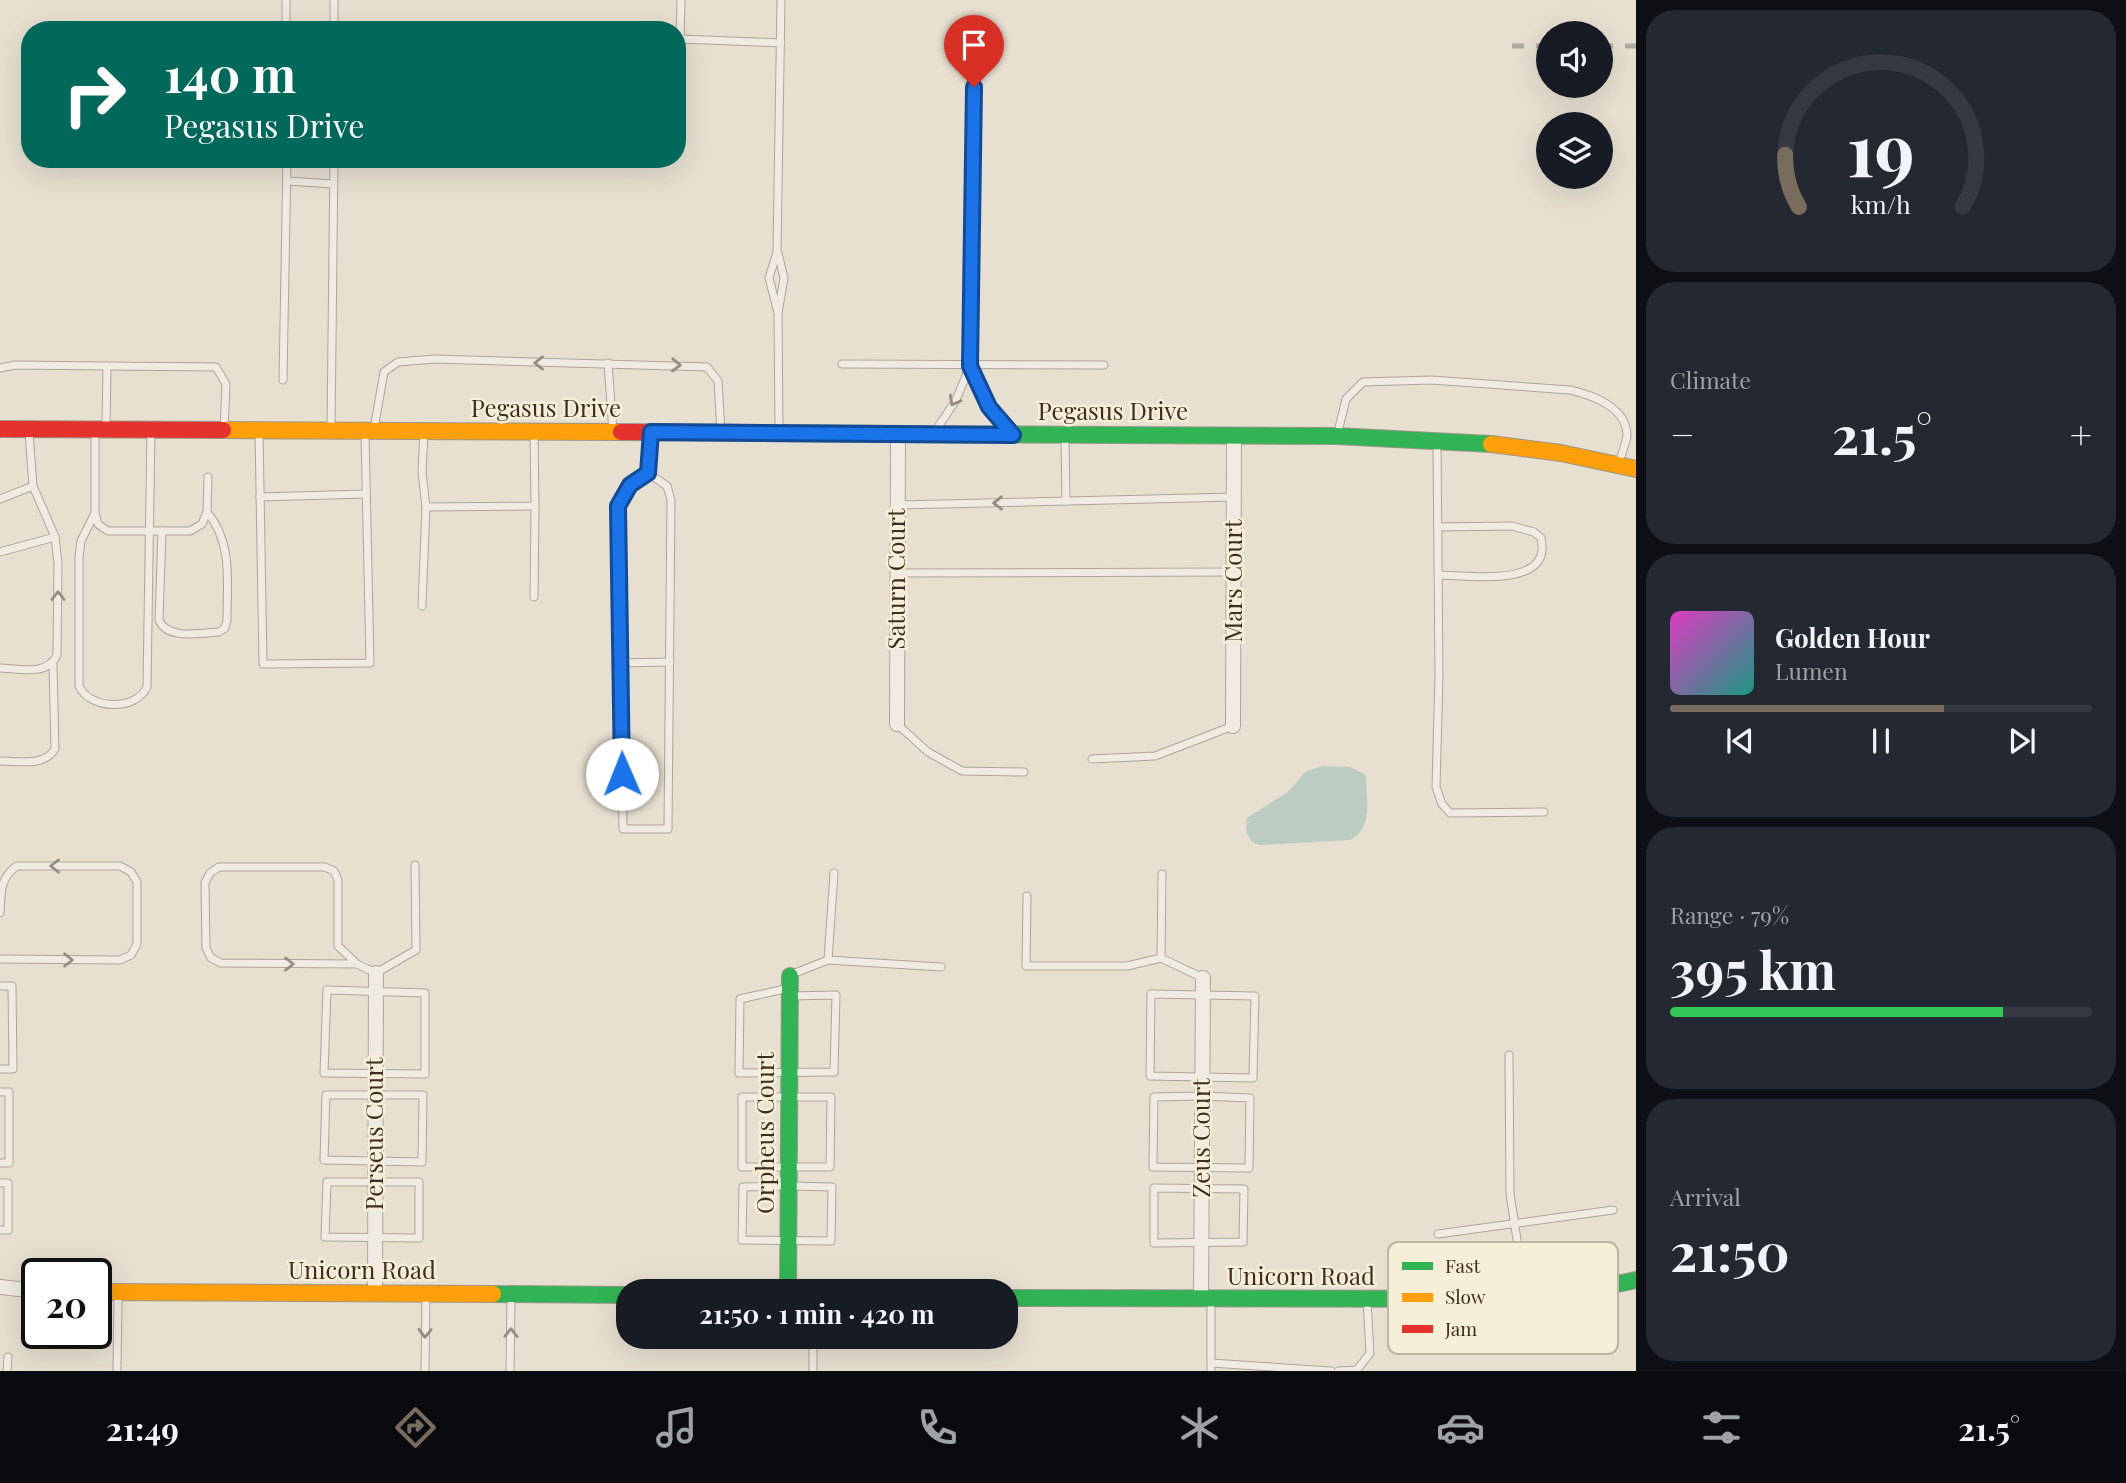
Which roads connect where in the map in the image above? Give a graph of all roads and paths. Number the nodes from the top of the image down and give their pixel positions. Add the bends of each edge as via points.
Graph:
1 (286, 0) edge
2 (334, 0) edge
3 (681, 0) edge
4 (781, 0) edge
5 (286, 21) edge
6 (334, 21) edge
7 (680, 21) edge
8 (974, 33) dead end
9 (686, 39) edge
10 (781, 43) junction
11 (287, 168) edge
12 (334, 168) edge
13 (287, 181) junction
14 (334, 184) junction
15 (777, 252) junction
16 (778, 313) junction
17 (608, 363) junction
18 (842, 364) dead end
19 (1104, 365) dead end
20 (107, 366) junction
21 (970, 366) junction
22 (0, 368) edge
23 (283, 380) dead end
24 (0, 429) edge
25 (29, 429) junction
26 (100, 429) junction
27 (151, 429) junction
28 (224, 430) junction
29 (259, 430) junction
30 (331, 430) junction
31 (370, 431) junction
32 (424, 431) junction
33 (534, 432) junction
34 (613, 432) junction
35 (651, 432) junction
36 (721, 433) junction
37 (779, 433) junction
38 (898, 434) junction
39 (933, 434) junction
40 (1013, 435) junction
41 (1065, 435) junction
42 (1234, 436) junction
43 (1336, 436) junction
44 (1437, 439) junction
45 (1619, 464) junction
46 (1636, 468) edge
47 (648, 473) junction
48 (208, 477) dead end
49 (33, 486) junction
50 (366, 494) junction
51 (260, 497) junction
52 (1234, 497) junction
53 (0, 499) edge
54 (1066, 501) junction
55 (898, 505) junction
56 (535, 506) junction
57 (426, 507) junction
58 (207, 512) junction
59 (95, 513) junction
60 (1438, 527) junction
61 (149, 530) junction
62 (162, 531) junction
63 (55, 537) junction
64 (0, 552) edge
65 (1234, 572) junction
66 (897, 573) junction
67 (1438, 575) junction
68 (534, 597) dead end
69 (422, 606) dead end
70 (670, 662) junction
71 (620, 663) junction
72 (53, 665) junction
73 (0, 668) edge
74 (897, 724) joint
75 (1233, 726) joint
76 (1092, 759) dead end
77 (0, 761) edge
78 (1024, 772) dead end
79 (1544, 812) dead end
80 (415, 865) dead end
81 (834, 873) dead end
82 (1162, 874) dead end
83 (1027, 896) dead end
84 (0, 913) edge
85 (1161, 958) junction
86 (0, 959) edge
87 (828, 960) junction
88 (357, 964) junction
89 (941, 967) dead end
90 (376, 973) junction
91 (1203, 978) joint
92 (0, 986) edge
93 (790, 987) junction
94 (376, 990) junction
95 (1203, 994) junction
96 (1509, 1055) dead end
97 (0, 1069) edge
98 (789, 1072) junction
99 (376, 1074) junction
100 (1203, 1077) junction
101 (0, 1092) edge
102 (376, 1096) junction
103 (1202, 1096) junction
104 (789, 1097) junction
105 (375, 1161) junction
106 (0, 1163) edge
107 (788, 1167) junction
108 (1202, 1168) junction
109 (375, 1182) junction
110 (4, 1183) edge
111 (789, 1186) junction
112 (1202, 1188) junction
113 (1614, 1210) dead end
114 (1515, 1226) junction
115 (4, 1230) edge
116 (1438, 1234) dead end
117 (375, 1238) junction
118 (788, 1241) junction
119 (1517, 1242) edge
120 (1202, 1243) junction
121 (788, 1279) edge
122 (1636, 1280) edge
123 (1618, 1284) edge
124 (0, 1287) edge
125 (21, 1289) edge
126 (112, 1292) edge
127 (118, 1292) junction
128 (374, 1294) junction
129 (426, 1294) junction
130 (511, 1295) junction
131 (616, 1295) edge
132 (1018, 1297) edge
133 (1206, 1299) junction
134 (1366, 1300) junction
135 (1388, 1300) edge
136 (813, 1349) edge
137 (1370, 1353) junction
138 (8, 1357) dead end
139 (1211, 1367) edge
140 (8, 1371) edge
141 (117, 1371) edge
142 (425, 1371) edge
143 (510, 1371) edge
144 (813, 1371) edge
145 (1331, 1371) edge
146 (1338, 1371) edge
147 (1370, 1371) edge

1 - 5 lane
2 - 6 lane
3 - 7 lane
4 - 10 lane
8 - 21 lane
9 - 10 lane
10 - 15 lane
11 - 13 lane
12 - 14 lane
13 - 14 lane
13 - 23 lane
14 - 30 lane
15 - 16 lane via 785,278
15 - 16 lane via 769,278
16 - 37 lane
17 -> 31 lane via 398,362 384,372
17 - 34 lane
17 -> 36 lane via 707,367 718,381
18 - 21 lane
19 - 21 lane
20 - 22 lane
20 - 26 lane
20 - 28 lane via 216,367 226,384
21 -> 39 lane via 956,400
21 - 40 lane via 989,407
24 - 25 street, Pegasus Drive
25 - 26 street, Pegasus Drive
25 - 49 lane
26 - 27 street, Pegasus Drive
26 - 59 lane
27 - 28 street, Pegasus Drive
27 - 61 lane
28 - 29 street, Pegasus Drive
29 - 30 street, Pegasus Drive
29 - 51 lane
30 - 31 street, Pegasus Drive
31 - 32 street, Pegasus Drive
31 - 50 lane
32 - 33 street, Pegasus Drive
32 - 57 lane
33 - 34 street, Pegasus Drive
33 - 56 lane
34 - 35 street, Pegasus Drive
35 - 36 street, Pegasus Drive
35 - 47 lane
36 - 37 street, Pegasus Drive
37 - 38 street, Pegasus Drive
38 - 39 street, Pegasus Drive
38 - 55 street, Saturn Court
39 - 40 street, Pegasus Drive
40 - 41 street, Pegasus Drive
41 - 42 street, Pegasus Drive
41 - 54 lane
42 - 43 street, Pegasus Drive
42 - 52 street, Mars Court
43 - 44 street, Pegasus Drive
43 - 45 lane via 1346,399 1363,382 1431,380 1570,390 1590,394 1621,418 1627,435
44 - 45 street, Pegasus Drive via 1534,447
44 - 60 lane
45 - 46 street, Pegasus Drive
47 - 70 lane via 667,486 671,499
47 - 71 lane via 630,485 618,506
48 - 58 lane
49 - 53 lane
49 - 63 lane
50 - 51 lane
50 - 51 lane via 370,663 263,664
52 - 54 lane
52 - 65 street, Mars Court
54 -> 55 lane
55 - 66 street, Saturn Court
56 - 57 lane
56 - 68 lane
57 - 69 lane
58 - 62 lane via 202,524 190,531
58 - 62 lane via 220,527 226,545 227,620 219,632 170,633 162,628
59 - 61 lane via 98,524 108,531
59 - 61 lane via 81,541 79,558 79,685 93,702 132,703 147,687
60 - 67 lane
60 - 67 lane via 1524,528 1541,538 1544,549 1537,564 1523,574
61 - 62 lane
63 - 64 lane
72 -> 63 lane via 57,655
65 - 66 lane
65 - 75 street, Mars Court
66 - 74 street, Saturn Court
67 - 79 lane via 1436,787 1442,804 1450,813
70 - 71 lane
70 - 71 lane via 668,829 623,829
72 - 73 lane
72 - 77 lane via 55,749 41,761
74 - 78 lane via 928,752 962,771
75 - 76 lane via 1155,756
80 - 90 lane via 416,950
81 - 87 lane
82 - 85 lane
83 - 85 lane via 1026,966 1127,965
86 -> 84 lane via 120,960 131,955 137,944 136,882 131,872 120,866 17,866 2,882
85 - 91 lane
87 - 89 lane
87 - 93 lane
88 -> 88 lane via 338,946 338,880 334,871 325,867 219,867 210,873 205,883 206,948 211,958 221,962
88 - 90 lane
90 - 94 street, Perseus Court
91 - 95 street, Zeus Court
92 - 97 lane via 12,986 13,1069
93 - 98 street, Orpheus Court
93 - 98 lane via 835,995 834,1072
93 - 98 lane via 740,999 739,1073
94 - 99 street, Perseus Court
94 - 99 lane via 425,993 425,1074
94 - 99 lane via 327,990 324,1073
95 - 100 street, Zeus Court
95 - 100 lane via 1255,996 1253,1078
95 - 100 lane via 1151,994 1150,1076
96 - 114 lane via 1510,1194
98 - 104 street, Orpheus Court
99 - 102 street, Perseus Court
100 - 103 street, Zeus Court
101 - 106 lane via 9,1092 9,1163
102 - 105 street, Perseus Court
102 - 105 lane via 423,1095 422,1162
102 - 105 lane via 326,1095 324,1160
103 - 108 street, Zeus Court
103 - 108 lane via 1250,1098 1249,1168
103 - 108 lane via 1154,1097 1153,1167
104 - 107 street, Orpheus Court
104 - 107 lane via 831,1097 831,1120 830,1167
104 - 107 lane via 742,1097 742,1167
105 - 109 street, Perseus Court
107 - 111 street, Orpheus Court
108 - 112 street, Zeus Court
109 - 117 street, Perseus Court
109 - 117 lane via 419,1182 419,1238
109 - 117 lane via 327,1182 325,1237
110 - 115 lane
111 - 118 street, Orpheus Court
111 - 118 lane via 832,1186 831,1241
111 - 118 lane via 743,1187 742,1240
112 - 120 street, Zeus Court
112 - 120 lane via 1244,1189 1243,1242
112 - 120 lane via 1153,1188 1154,1243
113 - 114 lane
114 - 116 lane
114 - 119 lane
117 - 128 street, Perseus Court
118 - 121 street, Orpheus Court
120 - 133 street, Zeus Court
122 - 123 street, Unicorn Road
124 - 125 street
126 - 127 street, Unicorn Road
127 - 128 street, Unicorn Road
127 - 141 lane
128 - 129 street, Unicorn Road
129 - 130 street, Unicorn Road
129 -> 142 lane
130 - 131 street, Unicorn Road
143 -> 130 lane
132 - 133 street, Unicorn Road
133 - 134 street, Unicorn Road
133 - 139 lane
134 - 135 street, Unicorn Road
134 - 137 lane
136 - 144 lane
137 - 146 lane via 1357,1370
137 - 147 lane
138 - 140 lane
139 - 145 lane

